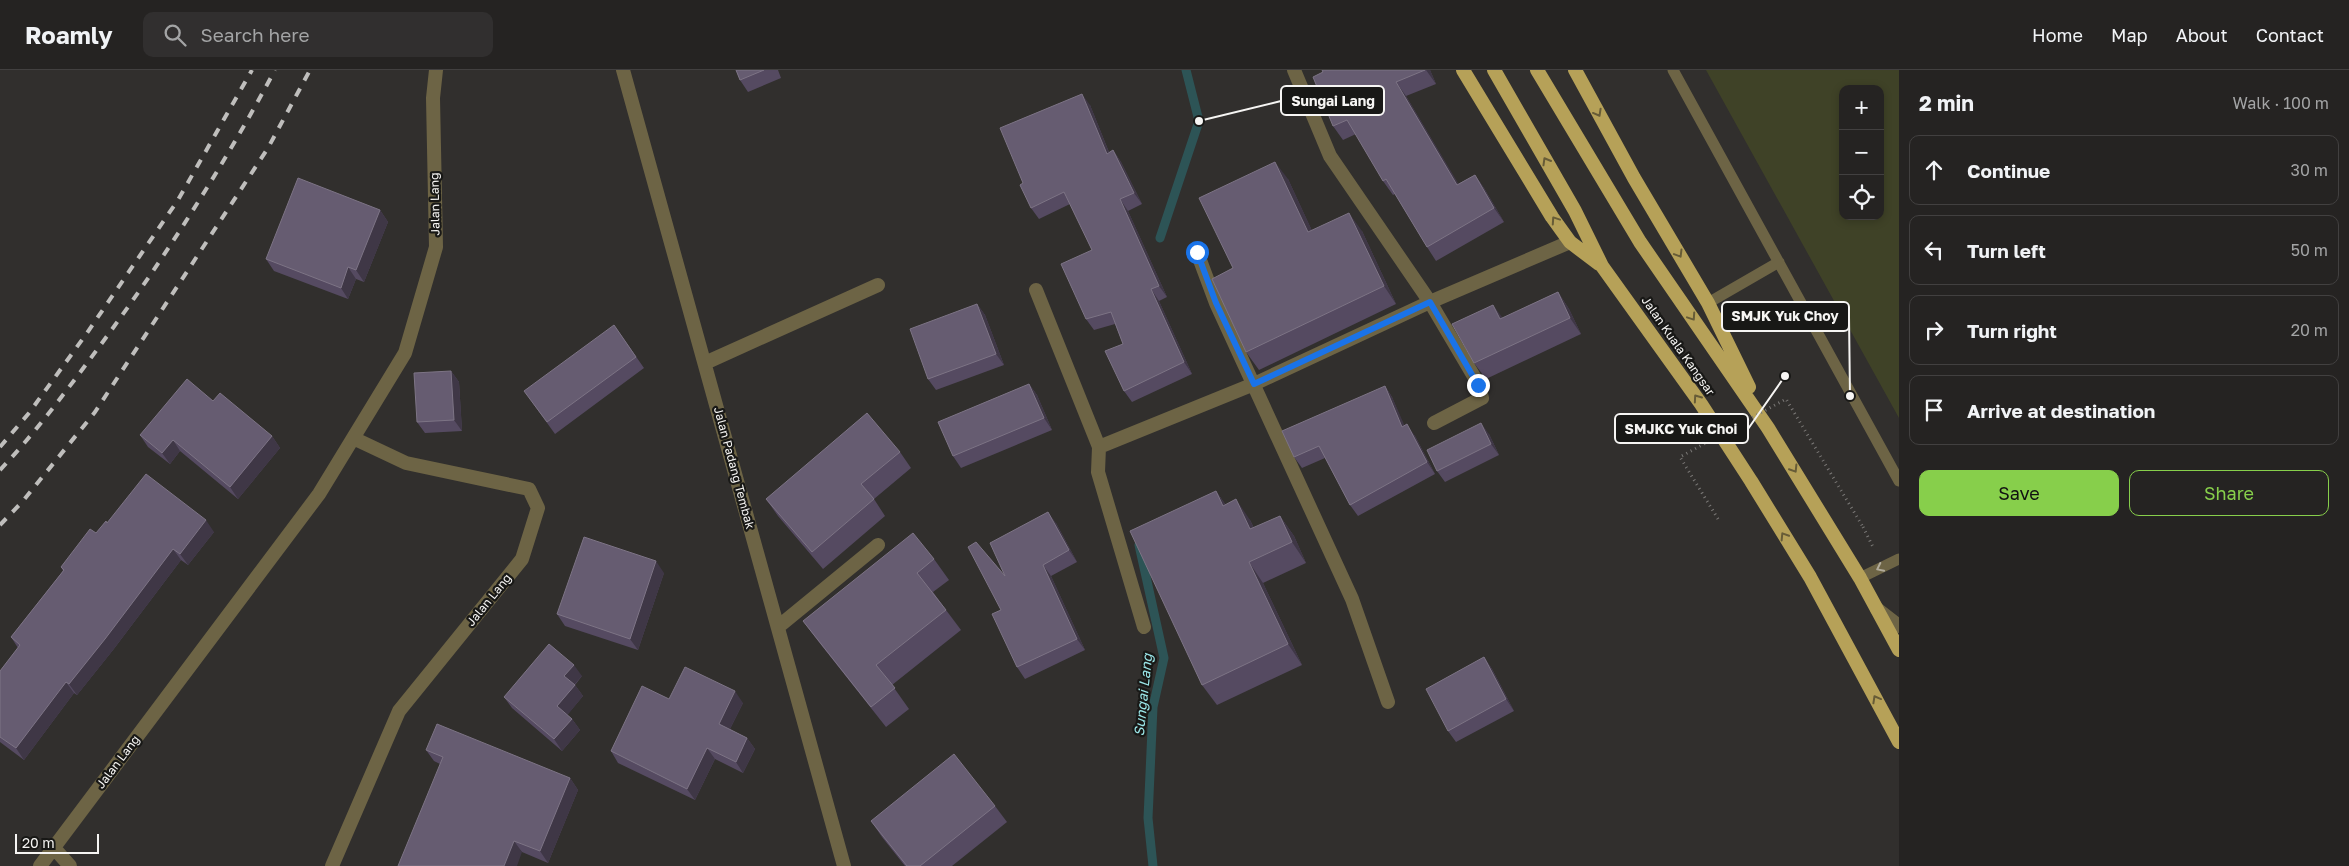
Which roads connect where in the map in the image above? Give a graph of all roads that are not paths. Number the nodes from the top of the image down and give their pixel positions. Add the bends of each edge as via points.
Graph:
1 (436, 70) edge
2 (623, 70) edge
3 (1294, 70) edge
4 (1463, 70) edge
5 (1494, 70) edge
6 (1537, 70) edge
7 (1575, 70) edge
8 (1673, 70) edge
9 (1570, 242) junction
10 (1197, 252) dead end
11 (1779, 262) junction
12 (1602, 266) junction
13 (878, 284) dead end
14 (1036, 290) dead end
15 (1430, 302) junction
16 (1708, 303) junction
17 (705, 363) junction
18 (1254, 384) junction
19 (1434, 423) dead end
20 (1768, 428) junction
21 (353, 438) junction
22 (1099, 447) junction
23 (1899, 481) edge
24 (878, 545) dead end
25 (1899, 559) edge
26 (1860, 578) junction
27 (1877, 609) junction
28 (1899, 626) edge
29 (778, 627) junction
30 (1144, 627) dead end
31 (1899, 650) edge
32 (1388, 702) dead end
33 (1899, 742) edge
34 (54, 848) junction
35 (40, 866) edge
36 (70, 866) edge
37 (332, 866) edge
38 (844, 866) edge

1 - 21 street, Jalan Lang via 433,98 436,248 405,353
2 - 17 street, Jalan Padang Tembak
3 - 15 street via 1330,156
9 -> 4 highway
12 -> 5 highway, Jalan Kuala Kangsar via 1575,211
6 -> 20 highway via 1640,242
7 -> 16 highway
8 - 11 lane
9 - 12 highway
9 - 15 street
10 - 18 street via 1216,303
11 - 16 lane
11 - 23 lane
33 -> 12 highway, Jalan Kuala Kangsar via 1810,577 1701,404
13 - 17 street
14 - 22 street
15 - 18 street
15 - 19 street via 1478,385 1482,398
16 - 20 highway
17 - 29 street, Jalan Padang Tembak
18 - 22 street
18 - 32 street via 1352,599
20 -> 26 highway
21 - 34 street, Jalan Lang via 319,494
21 - 37 street, Jalan Lang via 406,463 529,488 538,508 522,559 399,711
22 - 30 street via 1098,472
24 - 29 street
25 -> 26 lane
26 - 27 highway
27 - 28 street
27 - 31 highway
29 - 38 street, Jalan Padang Tembak
34 - 35 street, Jalan Lang
34 - 36 street

